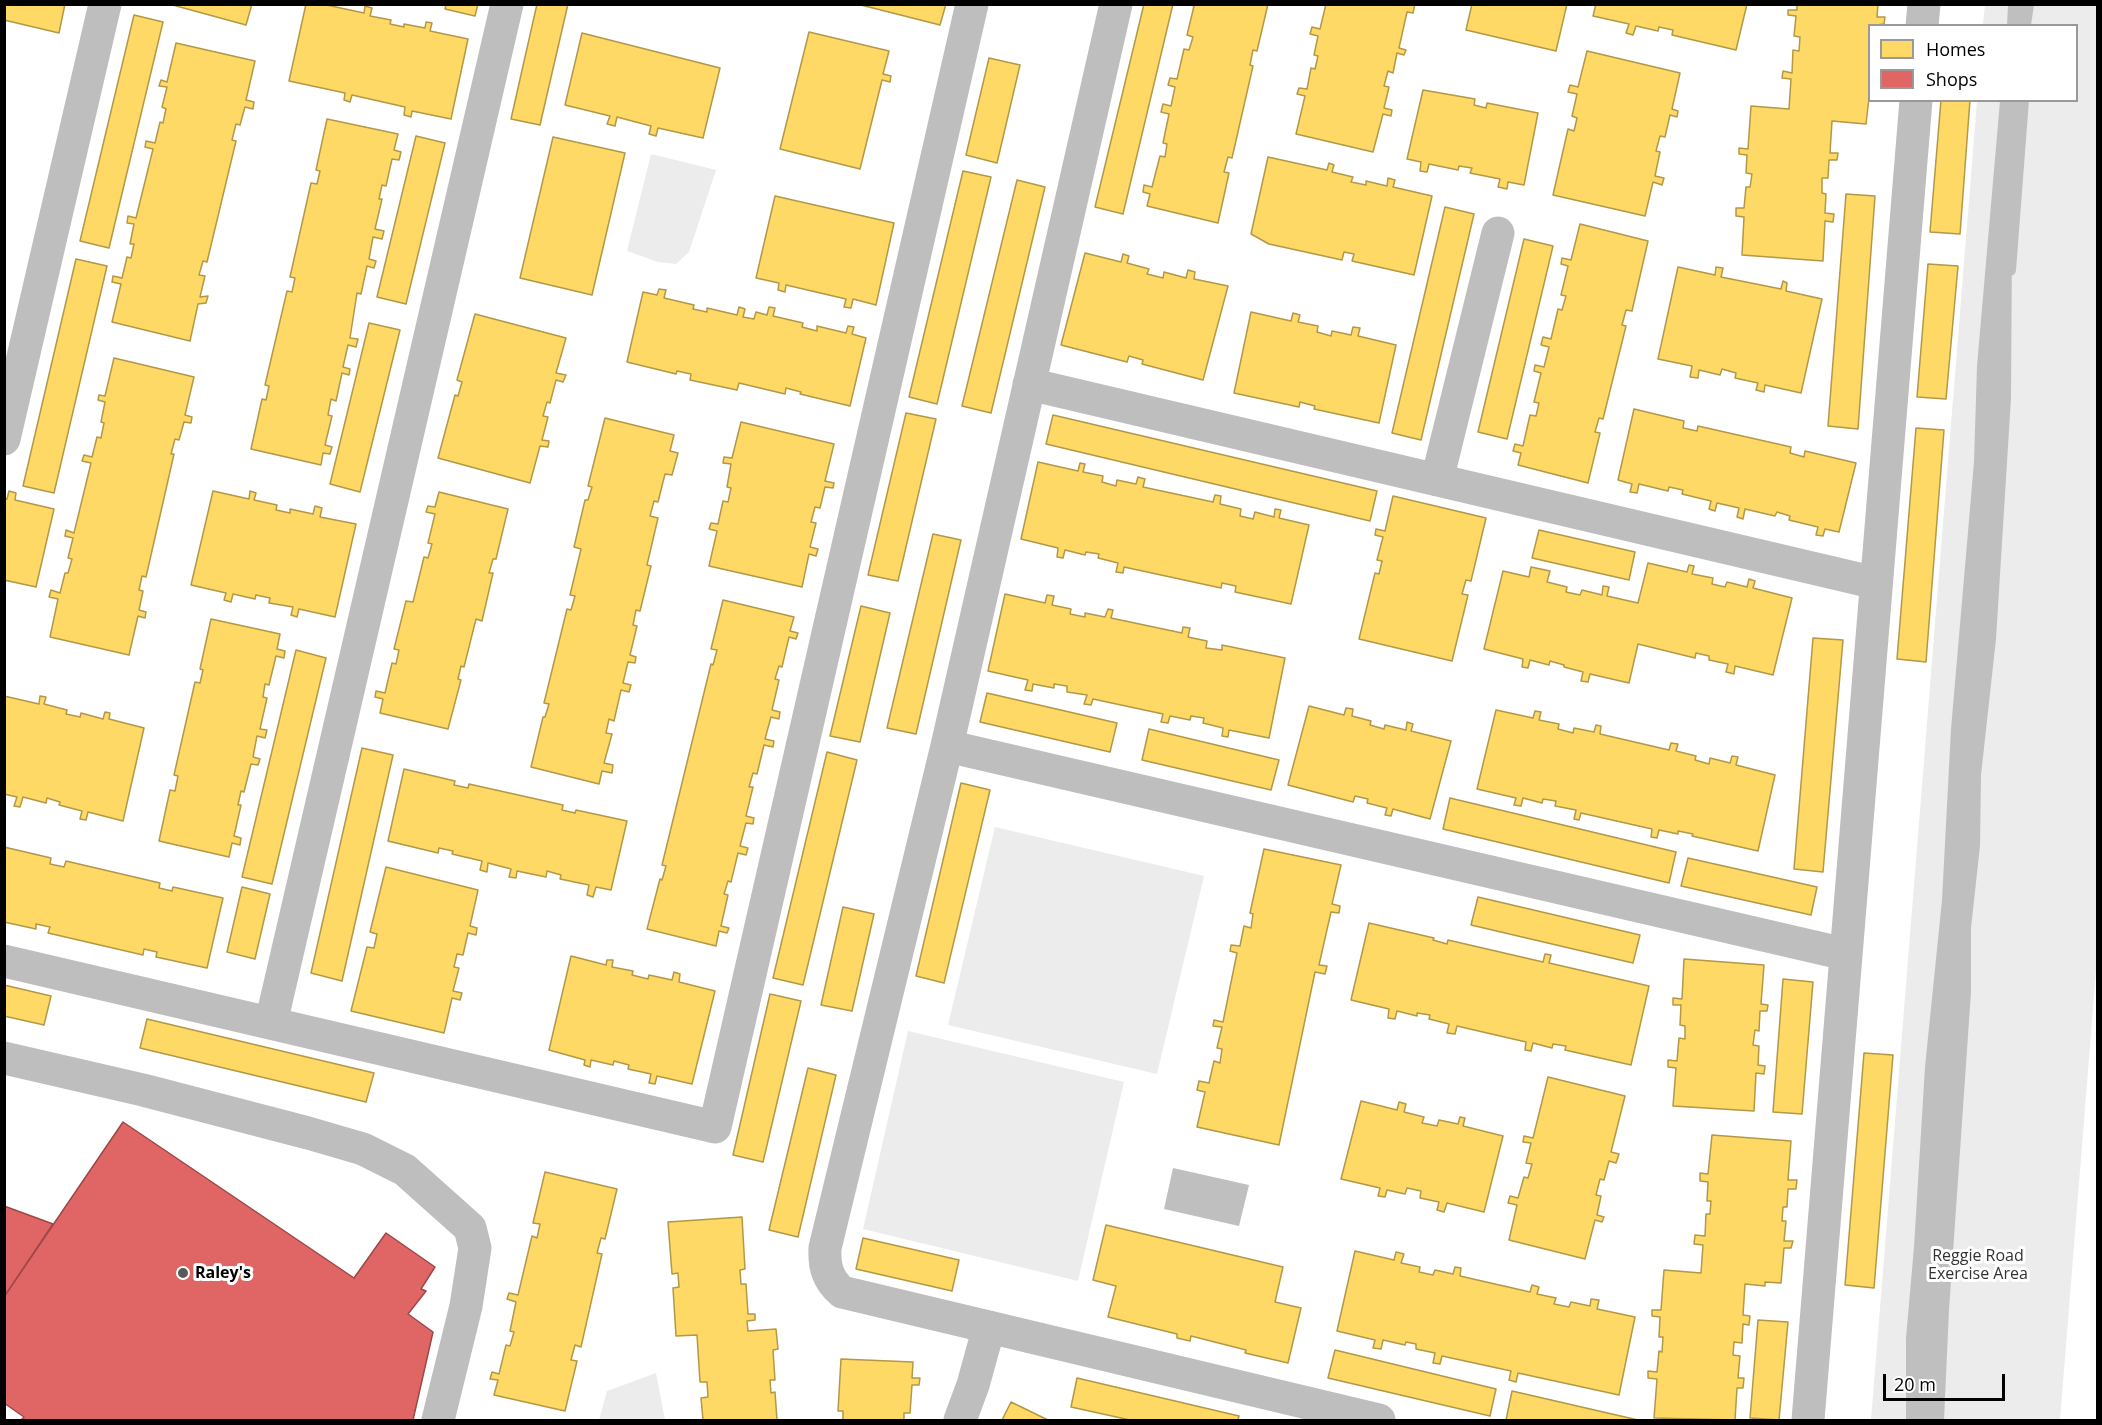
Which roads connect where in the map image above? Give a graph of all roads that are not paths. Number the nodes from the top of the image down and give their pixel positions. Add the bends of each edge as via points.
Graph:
1 (105, 4) edge
2 (507, 4) edge
3 (972, 4) edge
4 (1116, 4) edge
5 (1923, 4) edge
6 (1922, 24) edge
7 (1916, 102) edge
8 (1498, 233) dead end
9 (1029, 384) junction
10 (4, 439) edge
11 (1437, 480) junction
12 (1876, 583) junction
13 (947, 746) junction
14 (1845, 954) junction
15 (4, 961) edge
16 (271, 1023) junction
17 (4, 1058) edge
18 (989, 1327) junction
19 (1330, 1415) edge
20 (438, 1420) edge
21 (960, 1420) edge
22 (1379, 1420) edge
23 (1808, 1420) edge

1 - 10 lane
2 - 16 lane
3 - 16 lane via 715,1127
4 - 9 lane
5 - 6 lane
7 - 12 lane
8 - 11 lane
9 - 11 lane
9 - 13 lane
11 - 12 lane
12 - 14 lane
13 - 14 lane
13 - 18 lane via 824,1262 827,1274 842,1292
14 - 23 lane
15 - 16 lane
17 - 20 lane via 308,1133 363,1149 405,1170 471,1228 475,1248 466,1306
18 - 19 lane
18 - 21 lane
19 - 22 lane

